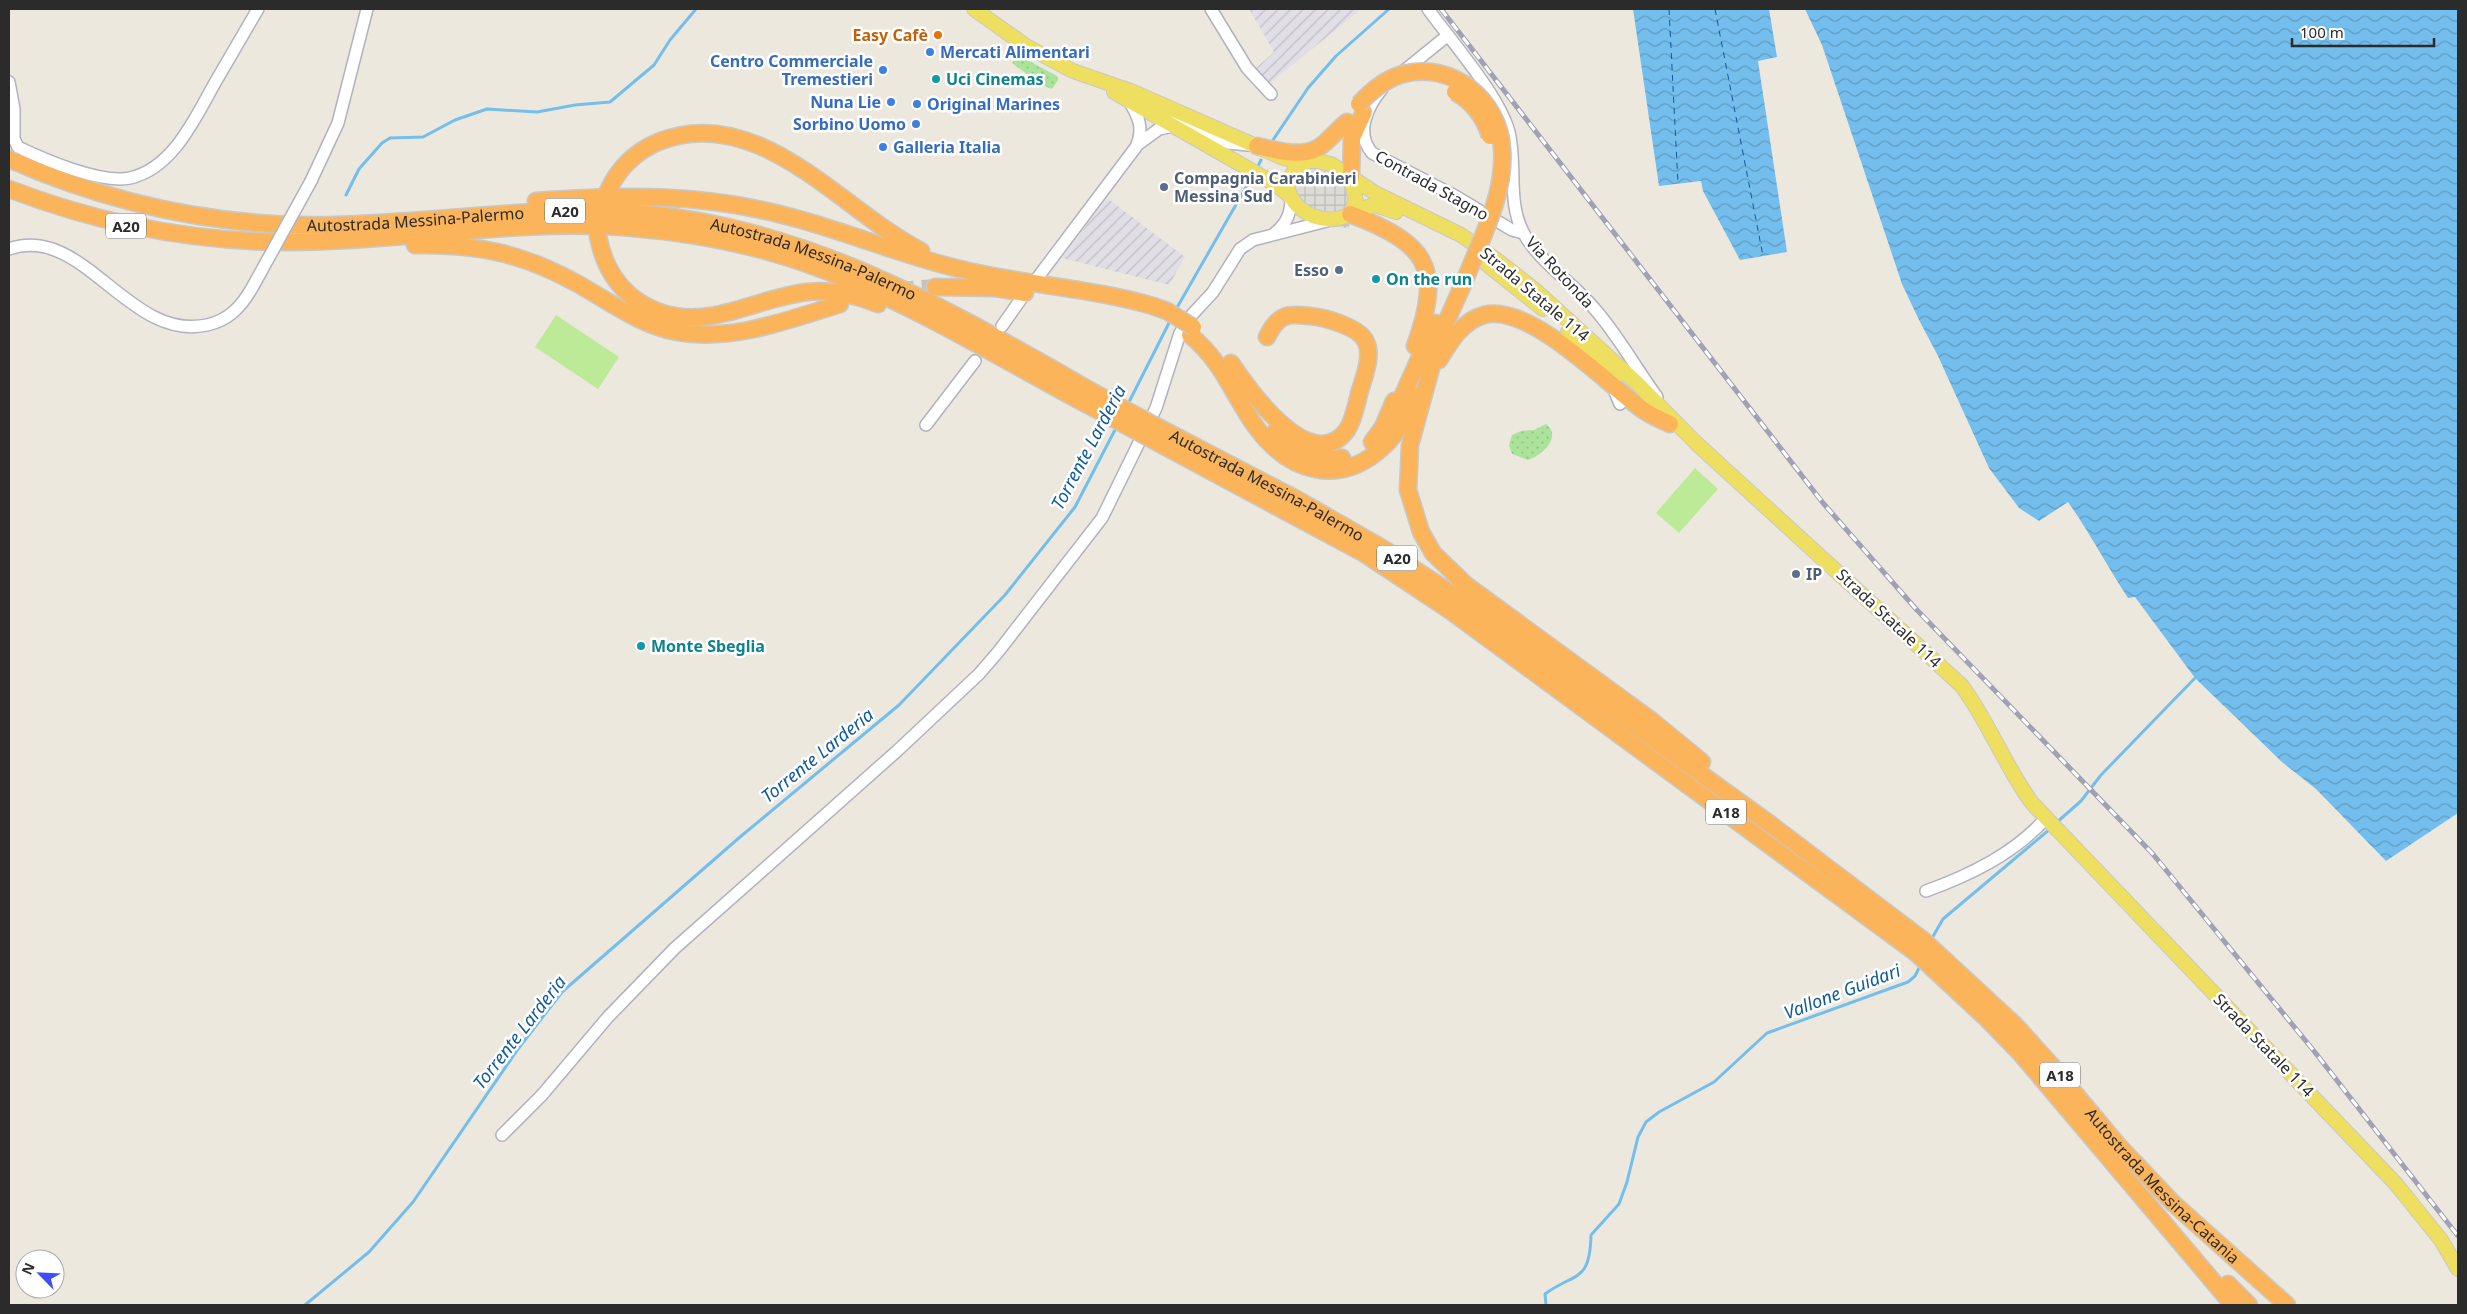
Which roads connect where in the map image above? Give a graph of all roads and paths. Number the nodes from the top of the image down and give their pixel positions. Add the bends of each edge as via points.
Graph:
1 (258, 9) edge
2 (366, 9) edge
3 (974, 9) edge
4 (1211, 9) edge
5 (1428, 9) edge
6 (1444, 32) junction
7 (1094, 80) junction
8 (9, 82) edge
9 (1271, 94) dead end
10 (1129, 101) junction
11 (1156, 108) junction
12 (1361, 108) junction
13 (1347, 122) junction
14 (1174, 126) junction
15 (1143, 135) junction
16 (1257, 146) junction
17 (9, 159) edge
18 (1312, 161) junction
19 (1351, 178) junction
20 (9, 189) edge
21 (608, 191) dead end
22 (1290, 197) junction
23 (1352, 213) junction
24 (1329, 220) junction
25 (386, 222) junction
26 (1275, 233) junction
27 (1523, 233) junction
28 (598, 236) dead end
29 (316, 242) junction
30 (9, 248) edge
31 (950, 266) junction
32 (1460, 277) junction
33 (1035, 281) dead end
34 (935, 287) tunnel mouth
35 (1021, 299) dead end
36 (840, 304) dead end
37 (1151, 310) junction
38 (1602, 318) junction
39 (1002, 326) dead end
40 (1192, 331) junction
41 (1556, 332) junction
42 (1267, 337) dead end
43 (1627, 352) junction
44 (975, 361) dead end
45 (1611, 364) junction
46 (1430, 373) junction
47 (1240, 378) junction
48 (1613, 386) junction
49 (1084, 398) junction
50 (1620, 404) joint
51 (1672, 421) junction
52 (926, 425) dead end
53 (1372, 442) junction
54 (1620, 724) junction
55 (1770, 824) junction
56 (2051, 824) junction
57 (1926, 891) dead end
58 (1919, 946) junction
59 (1935, 959) junction
60 (502, 1135) dead end
61 (2158, 1216) junction
62 (2228, 1253) junction
63 (2458, 1269) edge
64 (2233, 1305) edge
65 (2249, 1305) edge
66 (2277, 1305) edge
67 (2287, 1305) edge
68 (2299, 1305) edge

1 - 8 street via 183,137 162,160 132,178 115,179 91,174 18,146 14,139 14,110
2 - 30 street, bridge via 338,123 311,181 252,288 239,308 227,318 197,327 179,327 153,317 66,254 36,247
3 - 7 main road via 1026,46
4 - 9 street via 1247,68
5 - 6 street, Via Rotonda
6 - 27 street, Via Rotonda via 1504,116 1510,140 1516,212
6 - 27 street, Contrada Stagno via 1436,48 1402,71 1378,94 1365,121 1366,143 1378,156 1512,230
7 - 10 main road
7 - 11 main road via 1130,91
10 - 11 main road
10 - 15 street via 1140,120
11 - 14 main road
11 - 15 street
11 - 16 main road
12 - 13 highway
12 - 19 highway via 1352,138
12 - 32 highway, bridge via 1382,83 1402,74 1418,72 1462,83 1488,105 1501,136 1501,175 1491,214
13 - 16 highway via 1312,151 1294,153
13 - 18 highway via 1332,148
14 - 15 street
14 - 22 main road via 1275,184
15 - 33 street
16 - 18 main road via 1290,160
17 - 25 highway, Autostrada Messina-Palermo / A20 via 91,192 184,214 296,225
18 - 19 main road via 1332,164
18 - 22 main road via 1301,164 1292,173 1288,186
19 - 23 main road via 1356,193
19 - 45 main road, Strada Statale 114 via 1384,198 1453,231 1486,252 1535,290
20 - 29 highway, Autostrada Messina-Palermo / A20 via 63,209 145,230 223,240
21 - 31 highway via 630,159 653,144 692,134 735,138 800,168 891,234
22 - 24 main road via 1307,214
22 - 26 street via 1289,216
23 - 24 main road
23 - 41 main road, Strada Statale 114 via 1380,206 1457,243 1482,260
23 - 53 highway via 1382,226 1409,244 1424,267 1428,283 1428,300 1420,332 1392,407
24 - 26 street
25 - 31 highway via 435,209 590,197 679,197 782,214
25 - 49 highway, Autostrada Messina-Palermo / A20 via 514,212 588,211 646,214 727,226 814,250 888,281 972,324
26 - 60 street via 1244,245 1213,292 1188,318 1176,341 1156,408 1102,518 998,652 897,751 675,948
27 - 38 street, Via Rotonda
28 - 49 highway via 606,264 616,281 636,300 663,314 709,317 808,292 851,295 898,312 1039,388
29 - 36 highway via 350,249 431,245 488,248 549,270 647,323 688,334 744,330
29 - 49 highway, Autostrada Messina-Palermo / A20 via 587,225 665,231 723,240 763,250 846,279
31 - 37 highway via 1022,282 1124,298
32 - 46 highway
32 - 53 highway via 1392,420
34 - 37 highway via 995,288
35 - 39 street
37 - 40 highway, bridge via 1167,311
38 - 43 street, Via Rotonda
38 - 45 street via 1616,347
40 - 46 highway via 1220,367 1255,426 1271,444 1299,465 1316,469 1350,468 1383,447 1398,430
40 - 47 highway via 1219,348
41 - 45 main road, Strada Statale 114
41 - 46 highway via 1520,318 1503,314 1484,315 1471,321 1456,335
41 - 48 highway
41 - 50 highway
42 - 47 highway via 1283,316 1316,316 1358,333 1366,341 1368,356 1354,416 1346,430 1334,440 1319,444 1303,440 1286,428
43 - 45 street
43 - 51 street, Via Rotonda
44 - 52 street
45 - 48 street
45 - 51 main road, Strada Statale 114
46 - 55 highway via 1410,445 1407,475 1415,517 1433,553 1466,585 1652,721 1720,777
47 - 53 highway via 1272,428 1284,441 1308,455 1343,458 1360,452
48 - 50 street
48 - 51 highway via 1644,411
49 - 54 highway, Autostrada Messina-Palermo / A20, bridge via 1298,500 1382,548 1458,598
51 - 56 main road, Strada Statale 114 via 1962,686 2022,789
54 - 55 highway, A18
54 - 58 highway, A18
55 - 58 highway, A18
56 - 57 street via 1966,875
56 - 63 main road, Strada Statale 114 via 2396,1184 2441,1240
58 - 59 highway, A18
59 - 61 highway, Autostrada Messina-Catania / A18 via 2021,1054
59 - 62 highway, Autostrada Messina-Catania / A18 via 2015,1025 2118,1145 2173,1203
61 - 64 highway, Autostrada Messina-Catania / A18
61 - 65 highway
62 - 66 highway
62 - 67 highway, Autostrada Messina-Catania / A18
62 - 68 highway

